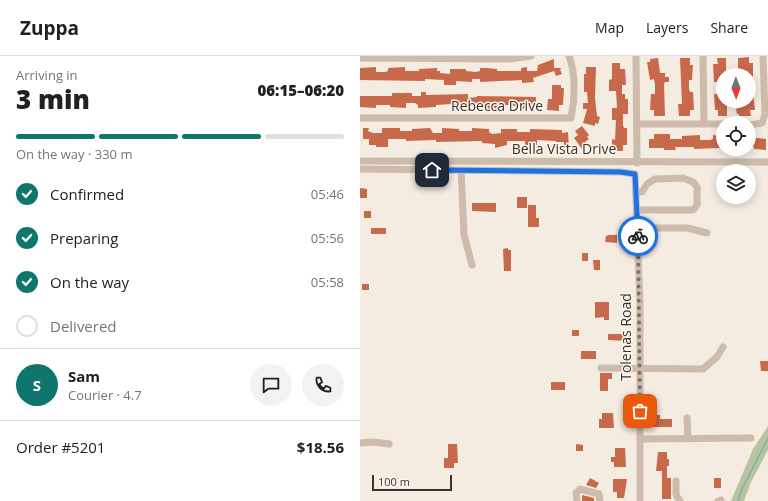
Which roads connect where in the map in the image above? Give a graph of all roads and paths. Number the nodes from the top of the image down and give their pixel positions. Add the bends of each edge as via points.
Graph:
1 (531, 56) edge
2 (569, 56) edge
3 (636, 56) edge
4 (703, 56) edge
5 (763, 56) edge
6 (400, 57) edge
7 (360, 58) edge
8 (360, 118) edge
9 (637, 124) junction
10 (704, 124) junction
11 (716, 124) edge
12 (756, 124) edge
13 (360, 161) edge
14 (768, 162) edge
15 (637, 163) junction
16 (360, 169) edge
17 (461, 170) junction
18 (637, 192) junction
19 (637, 210) junction
20 (638, 228) junction
21 (707, 232) dead end
22 (472, 265) dead end
23 (723, 347) dead end
24 (601, 368) dead end
25 (640, 368) junction
26 (687, 418) dead end
27 (751, 438) dead end
28 (640, 439) junction
29 (688, 439) junction
30 (360, 443) edge
31 (389, 444) dead end
32 (676, 481) dead end
33 (577, 501) edge
34 (600, 501) edge
35 (640, 501) edge
36 (680, 501) edge

1 - 6 street via 510,59
2 - 8 street, Rebecca Drive via 573,73 571,118
3 - 9 street
4 - 10 street
5 - 12 street via 765,114 762,123
6 - 7 street
9 - 10 street
9 - 15 street
10 - 11 street
13 - 15 street, Bella Vista Drive
14 - 15 street, Bella Vista Drive
16 - 17 street
17 - 18 street, Tolenas Road via 620,172 635,174
17 - 22 street via 464,235
18 - 19 street, Tolenas Road
18 - 19 street via 642,192 651,181 659,178 687,179 696,185 697,191 697,204 694,210
19 - 20 street, Tolenas Road
20 - 21 street via 687,228
20 - 25 street, Tolenas Road
23 - 25 street via 717,357 703,369
24 - 25 street
25 - 28 street, Tolenas Road
26 - 29 street
27 - 29 street
28 - 29 street
28 - 35 street, Tolenas Road
30 - 31 street
32 - 36 street via 676,495
33 - 34 street via 576,493 580,489 599,494

